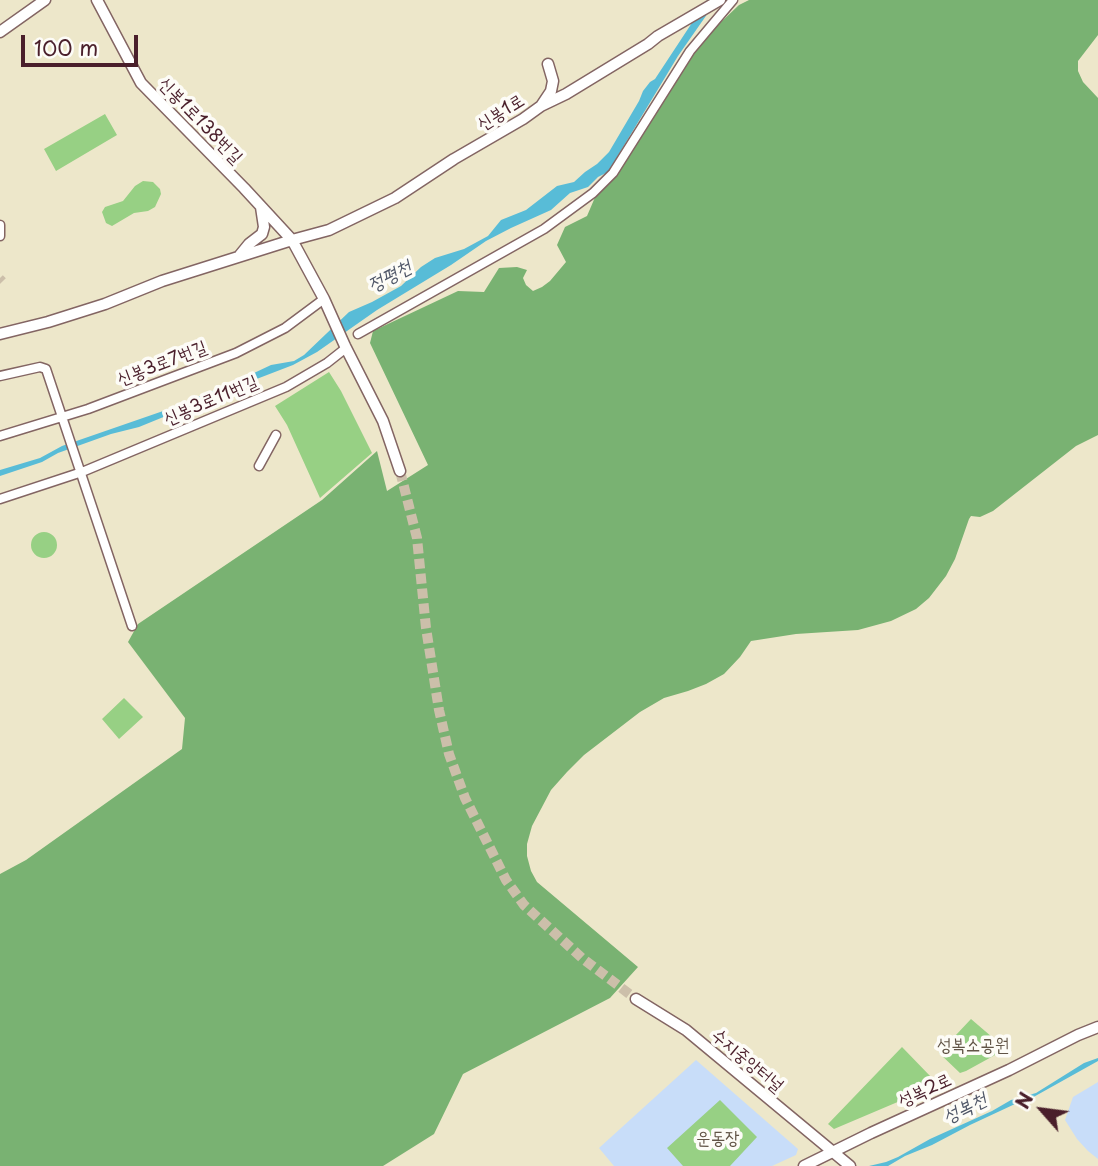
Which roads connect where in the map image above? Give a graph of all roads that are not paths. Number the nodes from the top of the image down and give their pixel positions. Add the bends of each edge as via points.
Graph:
1 (45, 0) edge
2 (97, 0) edge
3 (108, 0) edge
4 (720, 0) edge
5 (733, 0) edge
6 (105, 15) junction
7 (0, 32) edge
8 (548, 64) dead end
9 (541, 106) junction
10 (260, 206) junction
11 (0, 225) edge
12 (0, 236) edge
13 (292, 240) junction
14 (240, 256) junction
15 (324, 299) junction
16 (0, 334) edge
17 (358, 334) dead end
18 (345, 346) junction
19 (0, 376) edge
20 (62, 418) junction
21 (276, 435) dead end
22 (0, 436) edge
23 (259, 466) dead end
24 (400, 471) tunnel mouth
25 (82, 472) junction
26 (0, 499) edge
27 (132, 626) dead end
28 (636, 999) tunnel mouth
29 (1098, 1027) edge
30 (833, 1152) junction
31 (847, 1164) edge
32 (804, 1166) edge

1 - 7 street
2 - 6 street, 신봉1로138번길
3 - 6 street
4 - 9 street, 신봉1로
5 - 17 street via 690,51 613,173 593,193 544,229
6 - 10 street, 신봉1로138번길 via 141,83
8 - 9 street via 553,81
9 - 13 street, 신봉1로 via 395,198 329,230
10 - 13 street, 신봉1로138번길
10 - 14 street via 262,233
11 - 12 street
13 - 14 street, 신봉1로
13 - 15 street
14 - 16 street, 신봉1로 via 105,304
15 - 18 street
15 - 20 street, 신봉3로7번길 via 285,328 245,348
18 - 24 street via 383,421
18 - 25 street, 신봉3로11번길 via 327,363 285,387
19 - 20 street via 46,369
20 - 22 street, 신봉3로7번길
20 - 25 street
21 - 23 street
25 - 26 street, 신봉3로11번길
25 - 27 street
28 - 30 street, 수지중앙터널 via 686,1030
29 - 30 street, 성복2로
30 - 31 street, 수지중앙터널
30 - 32 street, 성복2로

